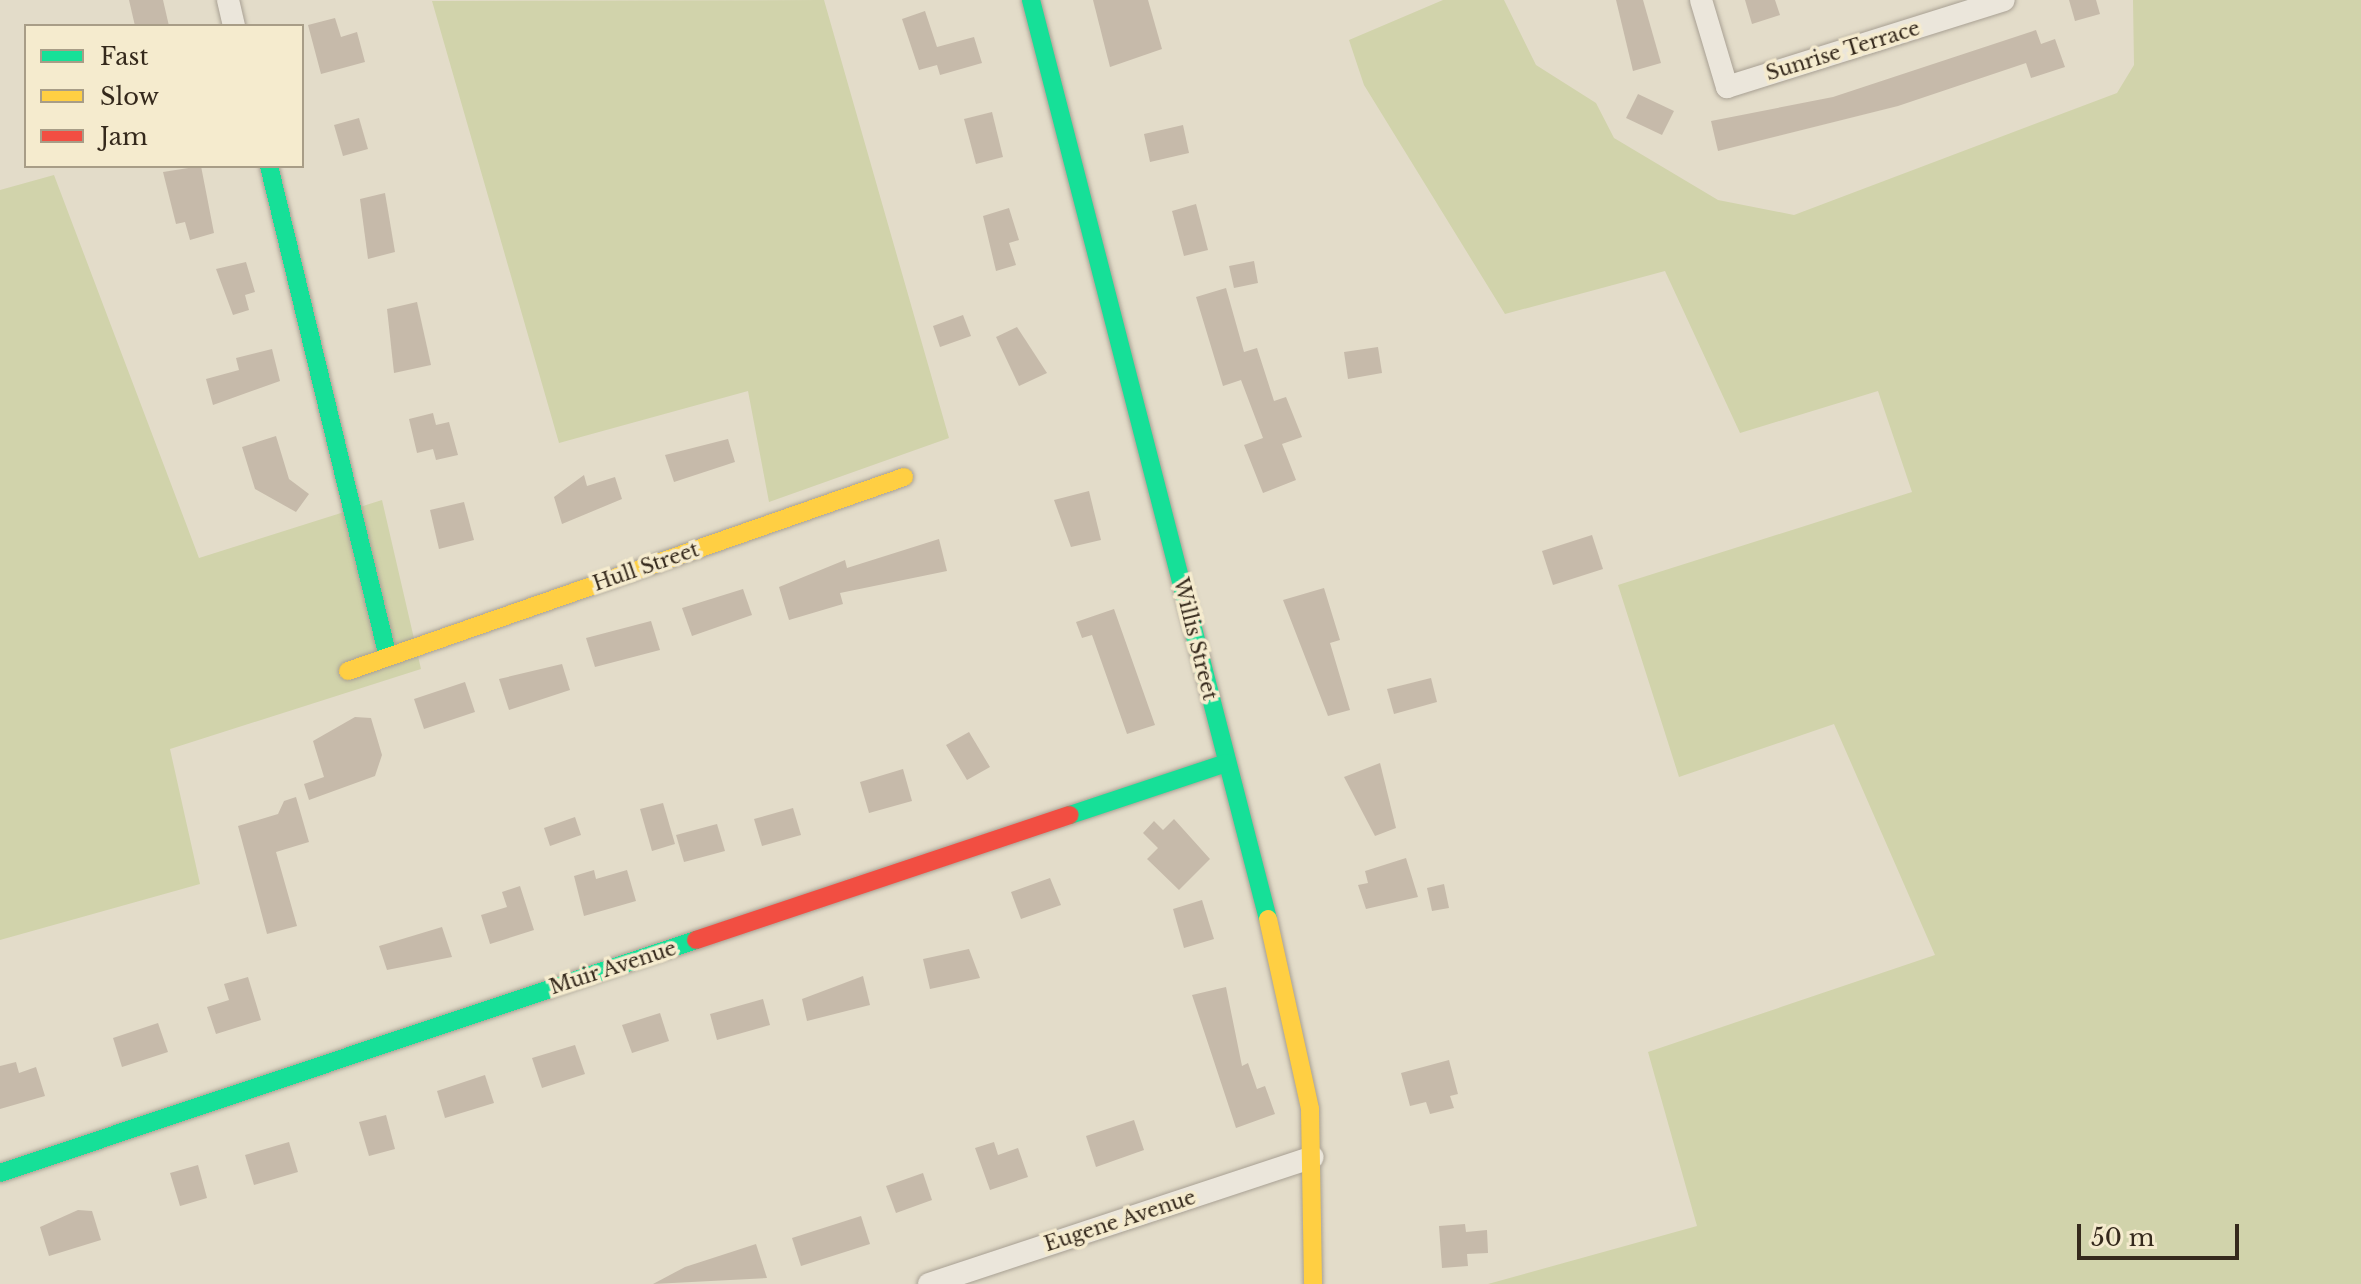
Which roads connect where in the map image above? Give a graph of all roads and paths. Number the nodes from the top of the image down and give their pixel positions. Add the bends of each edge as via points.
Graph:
1 (228, 0) edge
2 (1031, 0) edge
3 (1701, 0) edge
4 (2004, 0) edge
5 (234, 24) edge
6 (269, 168) edge
7 (904, 477) dead end
8 (388, 657) junction
9 (348, 671) dead end
10 (1226, 763) junction
11 (1312, 1157) junction
12 (0, 1173) edge
13 (929, 1284) edge
14 (1313, 1284) edge

1 - 5 street
2 - 10 street, Willis Street
3 - 4 street, Sunrise Terrace via 1727,87
6 - 8 street
7 - 8 street, Hull Street
8 - 9 street, Hull Street
10 - 11 street, Willis Street via 1295,1027
10 - 12 street, Muir Avenue
11 - 13 street, Eugene Avenue
11 - 14 street, Willis Street

